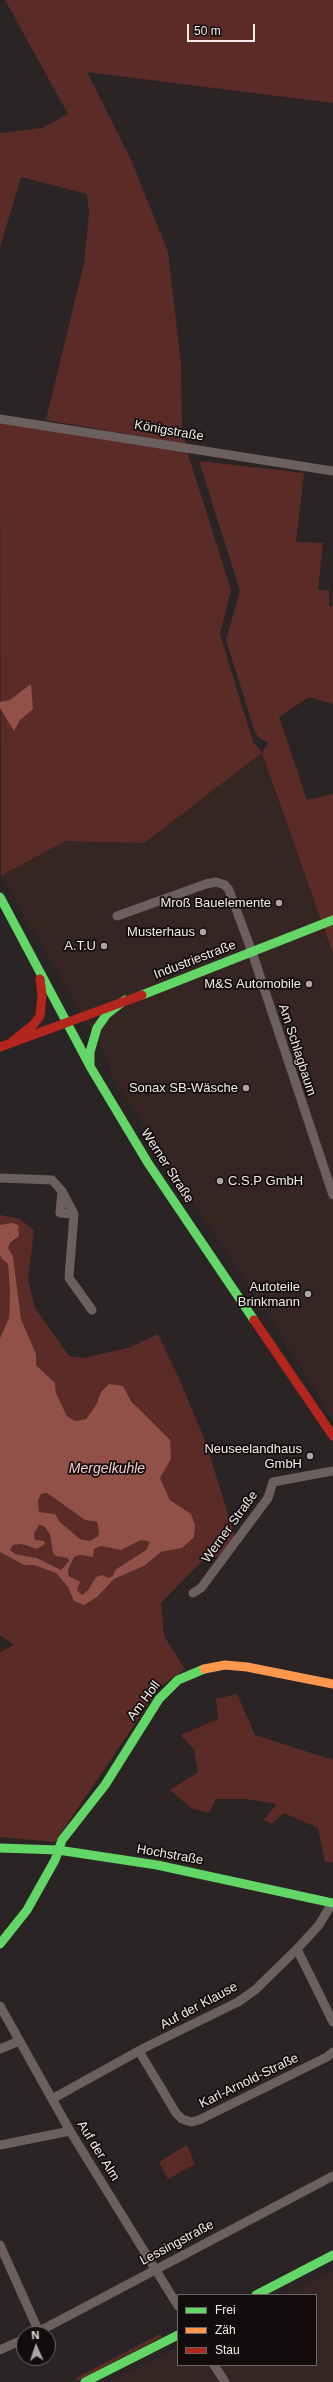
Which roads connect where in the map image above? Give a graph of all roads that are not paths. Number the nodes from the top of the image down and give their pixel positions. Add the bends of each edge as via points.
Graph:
1 (0, 419) edge
2 (333, 471) edge
3 (0, 897) edge
4 (117, 916) dead end
5 (333, 920) edge
6 (252, 952) junction
7 (39, 970) junction
8 (125, 1000) junction
9 (66, 1022) junction
10 (13, 1041) junction
11 (0, 1047) edge
12 (91, 1068) junction
13 (0, 1178) edge
14 (62, 1191) junction
15 (333, 1195) edge
16 (74, 1214) junction
17 (92, 1310) dead end
18 (333, 1436) edge
19 (333, 1471) edge
20 (193, 1593) dead end
21 (333, 1684) edge
22 (0, 1848) edge
23 (58, 1850) junction
24 (332, 1903) edge
25 (0, 1944) edge
26 (297, 1948) junction
27 (0, 2006) edge
28 (333, 2022) edge
29 (19, 2041) junction
30 (0, 2050) edge
31 (139, 2051) junction
32 (333, 2052) edge
33 (52, 2099) junction
34 (70, 2130) junction
35 (0, 2145) edge
36 (333, 2176) edge
37 (0, 2245) edge
38 (333, 2255) edge
39 (155, 2268) junction
40 (258, 2294) edge
41 (177, 2304) edge
42 (33, 2326) edge
43 (49, 2326) edge
44 (177, 2336) edge
45 (16, 2343) edge
46 (0, 2350) edge
47 (215, 2366) edge
48 (86, 2382) edge
49 (225, 2382) edge

1 - 2 street, Königstraße
3 - 7 street, Werner Straße
4 - 6 street, Am Schlagbaum via 216,882 225,885 229,890
5 - 6 street, Industriestraße
6 - 8 street, Industriestraße
6 - 15 street, Am Schlagbaum
7 - 9 street, Werner Straße
7 - 10 street via 42,995 40,1016
8 - 9 street, Industriestraße
8 - 12 street via 107,1014 98,1028 90,1052
9 - 10 street, Industriestraße
9 - 12 street, Werner Straße
10 - 11 street
12 - 18 street, Werner Straße via 148,1163
13 - 14 street via 52,1180
14 - 16 street
14 - 16 street via 60,1213
16 - 17 street via 69,1278
19 - 20 street, Werner Straße via 273,1482 268,1498 201,1588
21 - 23 street, Am Holl via 225,1665 202,1669 178,1680 168,1688 153,1708 104,1785 62,1840
22 - 23 street, Hochstraße
23 - 24 street, Hochstraße via 215,1876
23 - 25 street, Am Holl via 28,1910
24 - 26 street, Auf der Klause via 319,1925
26 - 28 street
26 - 31 street, Auf der Klause via 255,1990 238,2002
27 - 29 street, Auf der Alm
29 - 30 street
29 - 33 street, Auf der Alm
31 - 32 street, Karl-Arnold-Straße via 176,2113 182,2120 190,2122 199,2120 328,2057
31 - 33 street, Auf der Klause
33 - 34 street, Auf der Alm
34 - 35 street
34 - 39 street, Auf der Alm
36 - 39 street, Lessingstraße
37 - 42 street
38 - 40 street
39 - 41 street, Auf der Alm
39 - 43 street, Lessingstraße
44 - 48 street
45 - 46 street
47 - 49 street

